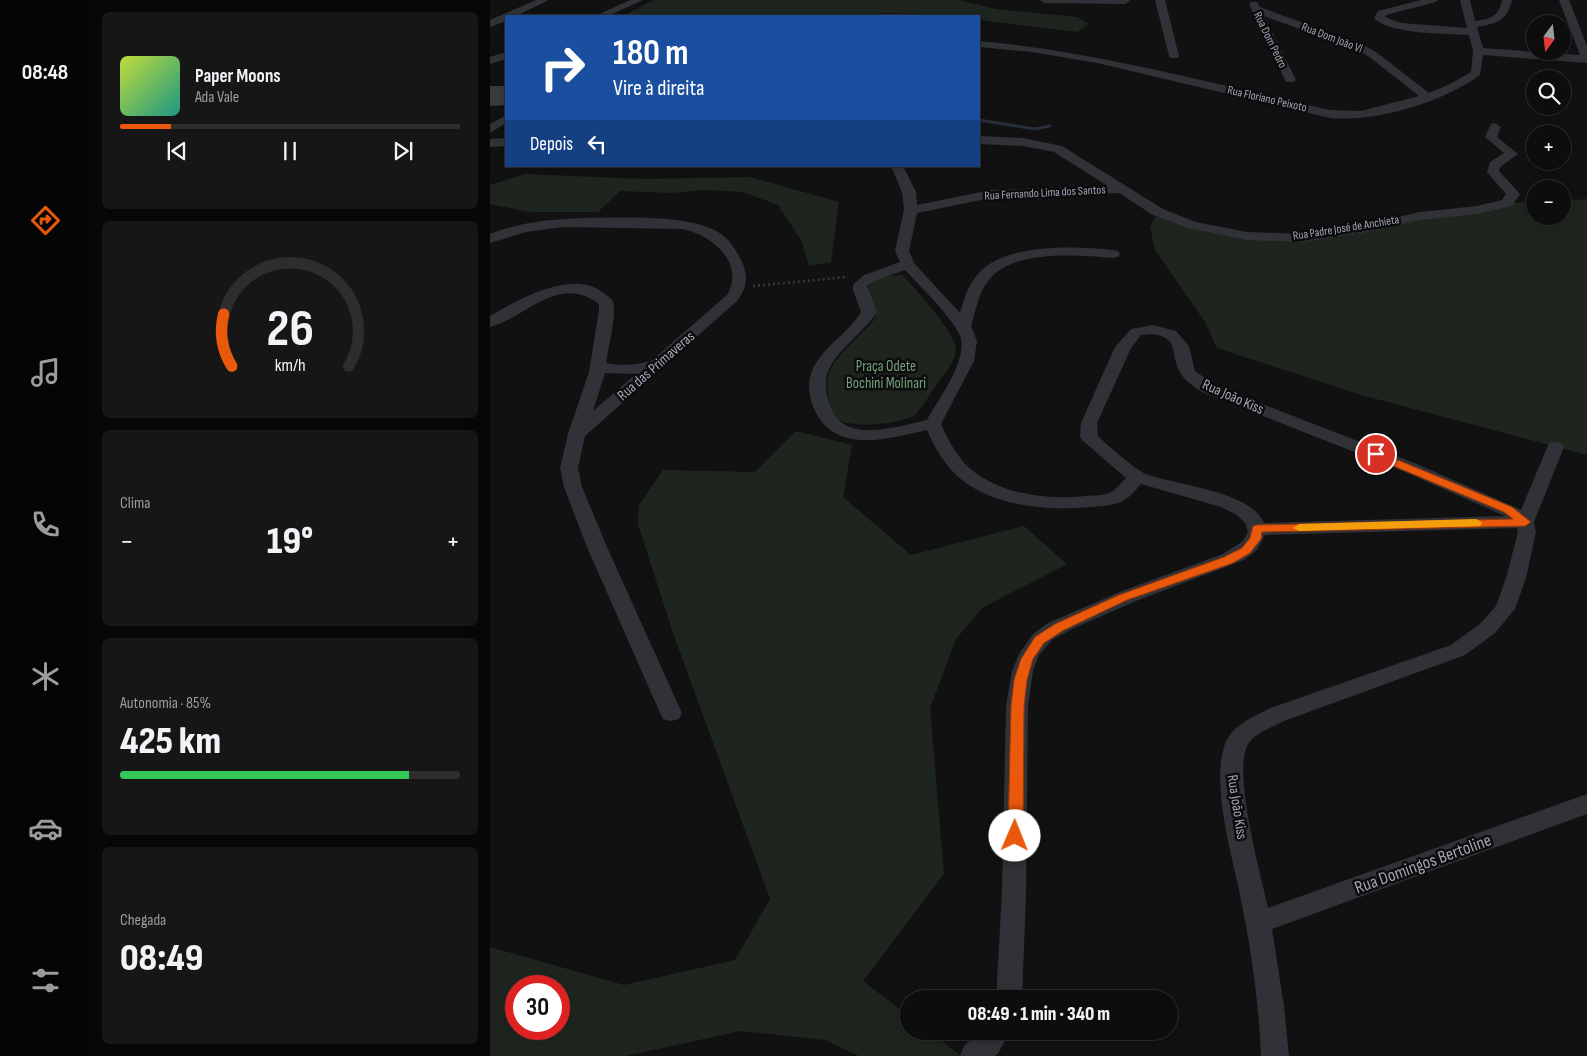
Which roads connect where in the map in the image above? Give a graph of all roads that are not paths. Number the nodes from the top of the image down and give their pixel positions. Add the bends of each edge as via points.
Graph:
1 (544, 0) edge
2 (638, 0) edge
3 (1046, 0) edge
4 (1160, 0) edge
5 (1433, 0) edge
6 (1465, 0) edge
7 (1507, 0) edge
8 (1564, 0) edge
9 (1125, 1) edge
10 (1254, 5) edge
11 (511, 15) edge
12 (602, 15) edge
13 (505, 18) edge
14 (490, 24) edge
15 (1473, 28) junction
16 (980, 44) edge
17 (1478, 51) junction
18 (505, 54) edge
19 (1174, 56) dead end
20 (1587, 59) edge
21 (490, 61) edge
22 (1290, 80) dead end
23 (1426, 97) junction
24 (505, 118) edge
25 (505, 119) edge
26 (490, 124) edge
27 (1495, 127) dead end
28 (490, 129) edge
29 (490, 136) edge
30 (505, 137) edge
31 (980, 140) edge
32 (505, 142) edge
33 (490, 143) edge
34 (897, 167) edge
35 (1120, 189) junction
36 (911, 210) junction
37 (490, 239) edge
38 (1113, 254) dead end
39 (908, 264) junction
40 (490, 322) edge
41 (963, 326) junction
42 (658, 364) junction
43 (598, 366) junction
44 (933, 424) junction
45 (577, 434) junction
46 (1555, 447) dead end
47 (1137, 477) junction
48 (1525, 522) junction
49 (1257, 528) junction
50 (671, 713) dead end
51 (1587, 804) edge
52 (1258, 924) junction
53 (1009, 990) edge
54 (991, 1040) edge
55 (974, 1056) edge
56 (1275, 1056) edge

1 - 11 street
2 - 12 street
3 - 9 street
4 - 19 street
5 - 15 street via 1382,12 1379,18 1401,26
6 - 15 street, Rua Floriano Peixoto
7 - 15 street via 1499,18
8 - 20 street
10 - 22 street, Rua Dom Pedro
10 - 23 street, Rua Dom João Vl via 1366,50
13 - 14 street
15 - 17 street, Rua Floriano Peixoto
16 - 23 street, Rua Floriano Peixoto via 1097,60 1330,114 1361,115
17 - 20 street
17 - 23 street, Rua Floriano Peixoto via 1476,73 1462,84
18 - 21 street
24 - 26 street
25 - 28 street
27 - 35 street, Rua Padre José de Anchieta via 1492,137 1495,142 1507,147 1512,154 1494,165 1493,172 1512,194 1507,203 1480,210 1420,216 1303,238 1278,238 1224,233 1193,225 1158,212
29 - 30 street
31 - 35 street, Rua Padre José de Anchieta via 1023,142 1058,149
32 - 33 street
34 - 36 street via 908,192
35 - 36 street, Rua Fernando Lima dos Santos via 991,194
36 - 39 street via 902,251
37 - 42 street, Rua das Primaveras via 515,230 578,223 661,224 704,230 716,236 727,246 741,278 740,287 720,310
38 - 41 street via 1064,250 1042,252 1020,256 997,266 985,275 975,290
39 - 41 street
39 - 44 street via 869,278 860,285 869,312 828,358 820,372 817,387 823,412 831,425 842,432 873,435
40 - 43 street via 547,294 566,289 592,291 606,302 607,310
41 - 44 street via 969,338 969,351
42 - 43 street via 636,370
42 - 45 street, Rua das Primaveras
43 - 45 street
44 - 47 street via 941,444 954,462 976,481 1034,501 1072,504 1113,498 1125,491
45 - 50 street via 569,468 573,487
46 - 48 street
47 - 48 street, Rua João Kiss via 1102,452 1089,437 1089,423 1123,347 1138,331 1149,329 1175,336 1180,342 1184,367 1191,376 1220,394 1411,468 1508,510
47 - 49 street, Rua João Kiss via 1222,500 1253,518
48 - 49 street
48 - 52 street, Rua João Kiss via 1527,532 1516,578 1505,609 1488,628 1458,650 1276,716 1252,727 1237,743 1230,768
49 - 53 street via 1255,539 1246,550 1059,627 1040,640 1027,659 1017,706
51 - 52 street, Rua Domingos Bertoline
52 - 56 street, Rua João Kiss
54 - 55 street

